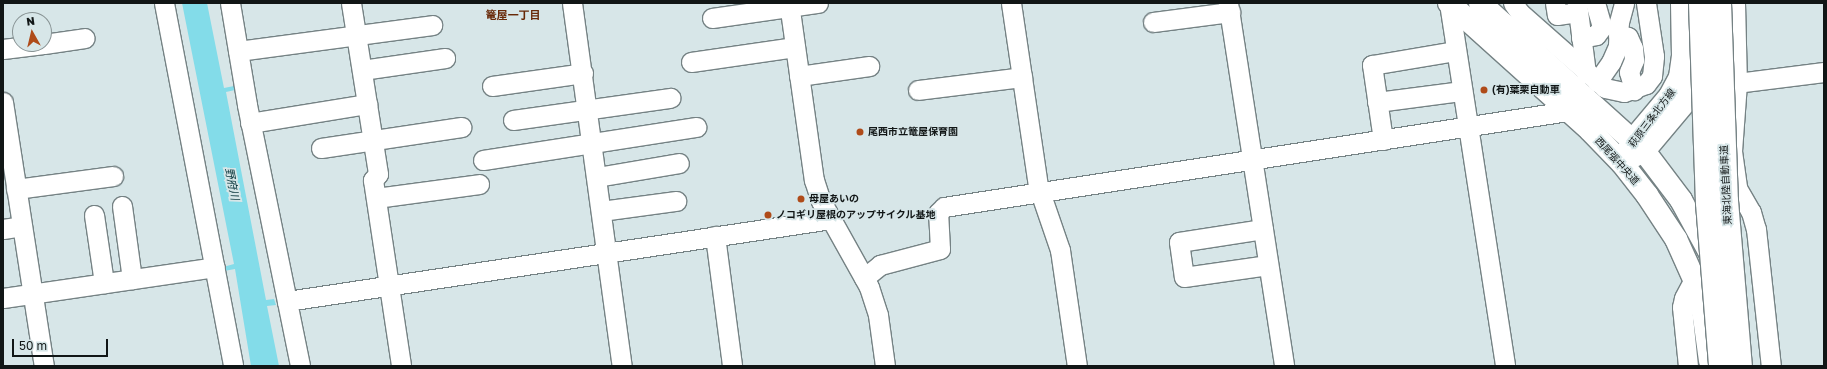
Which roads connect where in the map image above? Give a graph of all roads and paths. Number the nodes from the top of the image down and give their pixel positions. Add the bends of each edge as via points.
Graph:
1 (164, 3) edge
2 (230, 3) edge
3 (351, 3) edge
4 (572, 3) edge
5 (818, 3) edge
6 (1011, 3) edge
7 (1449, 3) edge
8 (1480, 3) edge
9 (1513, 3) edge
10 (1555, 3) edge
11 (1595, 3) edge
12 (1624, 3) edge
13 (1646, 3) edge
14 (1682, 3) edge
15 (1694, 3) edge
16 (1700, 3) edge
17 (1720, 3) edge
18 (1735, 3) edge
19 (789, 5) edge
20 (1229, 8) edge
21 (1577, 8) edge
22 (712, 18) dead end
23 (1152, 22) dead end
24 (432, 25) dead end
25 (357, 34) junction
26 (1618, 35) junction
27 (85, 38) dead end
28 (1582, 38) junction
29 (52, 43) edge
30 (795, 47) junction
31 (238, 51) junction
32 (1456, 51) junction
33 (445, 58) dead end
34 (691, 62) dead end
35 (869, 66) dead end
36 (362, 70) junction
37 (1824, 72) edge
38 (583, 73) junction
39 (799, 76) junction
40 (1022, 77) junction
41 (1592, 78) junction
42 (1737, 83) junction
43 (492, 86) dead end
44 (918, 90) dead end
45 (1634, 90) junction
46 (1462, 91) junction
47 (670, 98) dead end
48 (1377, 102) junction
49 (367, 104) junction
50 (587, 108) junction
51 (1568, 111) junction
52 (4, 113) edge
53 (513, 120) dead end
54 (250, 123) junction
55 (461, 127) dead end
56 (696, 127) dead end
57 (1468, 127) junction
58 (372, 140) junction
59 (1383, 140) junction
60 (592, 143) junction
61 (1638, 146) junction
62 (321, 148) dead end
63 (483, 160) dead end
64 (1252, 160) junction
65 (1622, 162) junction
66 (679, 163) dead end
67 (113, 176) dead end
68 (597, 177) junction
69 (479, 184) dead end
70 (16, 189) junction
71 (1040, 192) junction
72 (376, 198) junction
73 (676, 201) dead end
74 (122, 206) dead end
75 (601, 211) junction
76 (94, 215) dead end
77 (830, 218) junction
78 (22, 226) junction
79 (3, 229) edge
80 (1263, 229) junction
81 (715, 236) junction
82 (607, 252) junction
83 (1268, 265) junction
84 (215, 267) junction
85 (1761, 274) junction
86 (864, 278) junction
87 (1722, 278) junction
88 (132, 279) junction
89 (1694, 279) junction
90 (104, 283) junction
91 (389, 285) junction
92 (32, 293) junction
93 (3, 298) edge
94 (287, 301) junction
95 (1684, 329) junction
96 (1708, 340) junction
97 (44, 366) edge
98 (233, 366) edge
99 (300, 366) edge
100 (400, 366) edge
101 (622, 366) edge
102 (732, 366) edge
103 (885, 366) edge
104 (1078, 366) edge
105 (1284, 366) edge
106 (1505, 366) edge
107 (1688, 366) edge
108 (1710, 366) edge
109 (1720, 366) edge
110 (1740, 366) edge
111 (1745, 366) edge
112 (1771, 366) edge

1 - 84 street
2 - 31 street
3 - 25 street
4 - 38 street
5 - 19 street
6 - 40 street
7 - 32 street
7 - 51 main road, 西尾張中央道
8 - 61 main road
9 - 41 street
10 - 21 street via 1557,15
11 - 28 street via 1602,27 1596,35
12 - 26 street
13 - 45 street via 1654,68 1646,84
14 - 61 main road, 萩原三条北方線 via 1683,56 1680,77
15 - 61 main road, 萩原三条北方線 via 1695,59 1691,93
16 - 109 main road, 東海北陸自動車道, bridge via 1707,203
17 - 110 main road, 東海北陸自動車道, bridge via 1727,201
18 - 42 street
19 - 22 street
19 - 30 street
20 - 23 street
20 - 64 street
21 - 28 street
24 - 25 street
25 - 31 street
25 - 36 street
26 - 41 street via 1615,54
26 - 45 street via 1628,37 1633,48 1634,60 1629,72
27 - 29 street
28 - 41 street
30 - 34 street
30 - 39 street
31 - 54 street
32 - 46 street
32 - 48 street via 1372,65
33 - 36 street
35 - 39 street
36 - 49 street
37 - 42 street
38 - 43 street
38 - 50 street
39 - 77 street via 814,180
40 - 44 street
40 - 71 street
41 - 45 street via 1613,92
42 - 85 street via 1732,151 1735,177 1740,195 1753,218
46 - 48 street
46 - 57 street
47 - 50 street
48 - 59 street
49 - 54 street
49 - 58 street
50 - 53 street
50 - 60 street
51 - 57 street
51 - 65 main road, 西尾張中央道
52 - 70 street
54 - 94 street
55 - 58 street
56 - 60 street
57 - 59 street
57 - 106 street
58 - 62 street
58 - 72 street via 378,174 373,180
59 - 64 street
60 - 63 street
60 - 68 street
61 - 65 main road, 萩原三条北方線
61 - 87 main road via 1691,217
64 - 71 street
64 - 80 street
65 - 89 main road, 西尾張中央道 via 1663,218
66 - 68 street
67 - 70 street
68 - 75 street
69 - 72 street
70 - 78 street
71 - 86 street via 944,207 938,213 940,250 880,265
71 - 104 street via 1060,250
72 - 91 street
73 - 75 street
74 - 88 street
75 - 82 street
76 - 90 street
77 - 81 street
77 - 86 street
78 - 79 street
78 - 92 street
80 - 83 street
80 - 83 street via 1179,242 1184,277
81 - 82 street
81 - 102 street
82 - 91 street
82 - 101 street
83 - 105 street
84 - 88 street
84 - 98 street
85 - 87 street
85 - 112 street
86 - 103 street via 878,315
87 - 111 main road
88 - 90 street
89 - 95 street via 1684,298
89 - 96 main road, 西尾張中央道
90 - 92 street
91 - 94 street
91 - 100 street
92 - 93 street
92 - 97 street
94 - 99 street
95 - 96 street
95 - 107 street
96 - 108 main road, 西尾張中央道

